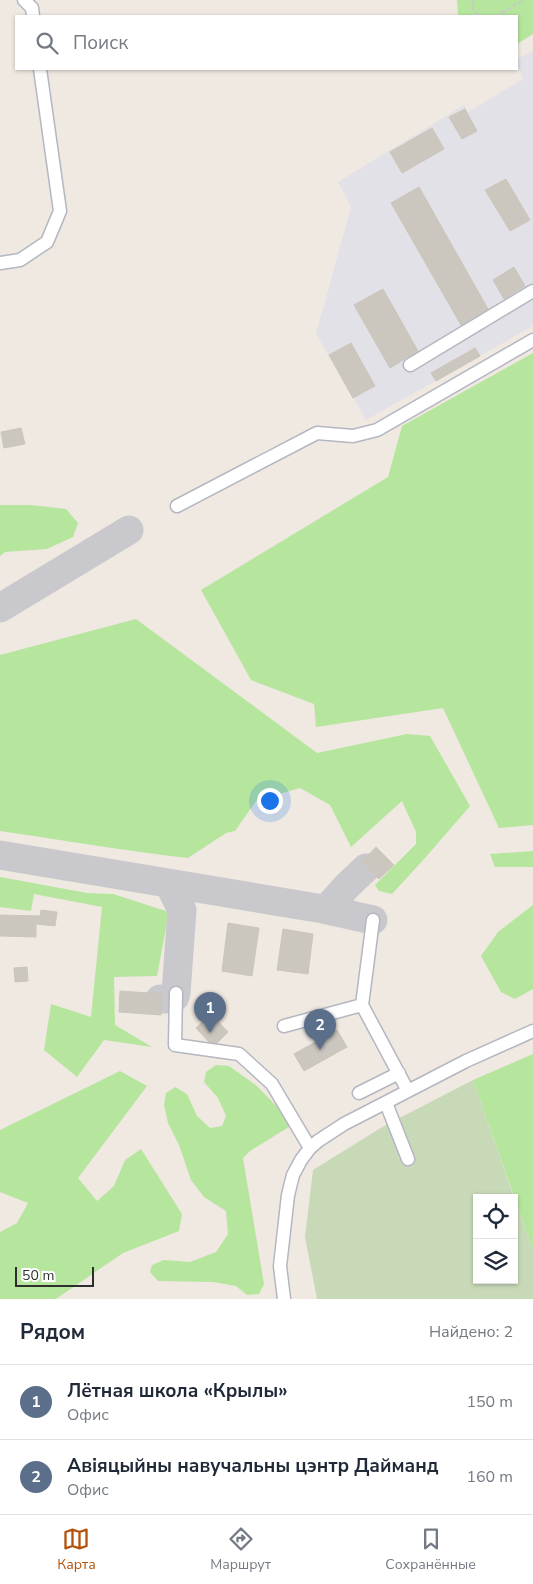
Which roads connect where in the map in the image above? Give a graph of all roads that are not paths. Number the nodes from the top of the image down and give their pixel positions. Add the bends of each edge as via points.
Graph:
1 (24, 0) edge
2 (33, 15) edge
3 (40, 70) edge
4 (0, 264) edge
5 (533, 291) edge
6 (533, 340) edge
7 (410, 365) dead end
8 (177, 506) dead end
9 (373, 920) dead end
10 (176, 993) dead end
11 (362, 1005) junction
12 (284, 1026) dead end
13 (533, 1031) edge
14 (399, 1073) junction
15 (408, 1091) junction
16 (359, 1093) dead end
17 (386, 1103) junction
18 (310, 1148) junction
19 (408, 1159) dead end
20 (284, 1299) edge

1 - 2 street via 32,8
3 - 4 street via 60,211 47,242 20,260
5 - 7 street
6 - 8 street via 377,430 353,436 317,433
9 - 11 street
10 - 18 street via 175,1045 239,1054 272,1084
11 - 12 street
11 - 14 street
13 - 15 street
14 - 15 street
14 - 16 street
15 - 17 street
17 - 18 street via 344,1124
17 - 19 street
18 - 20 street via 293,1175 288,1195 280,1266

